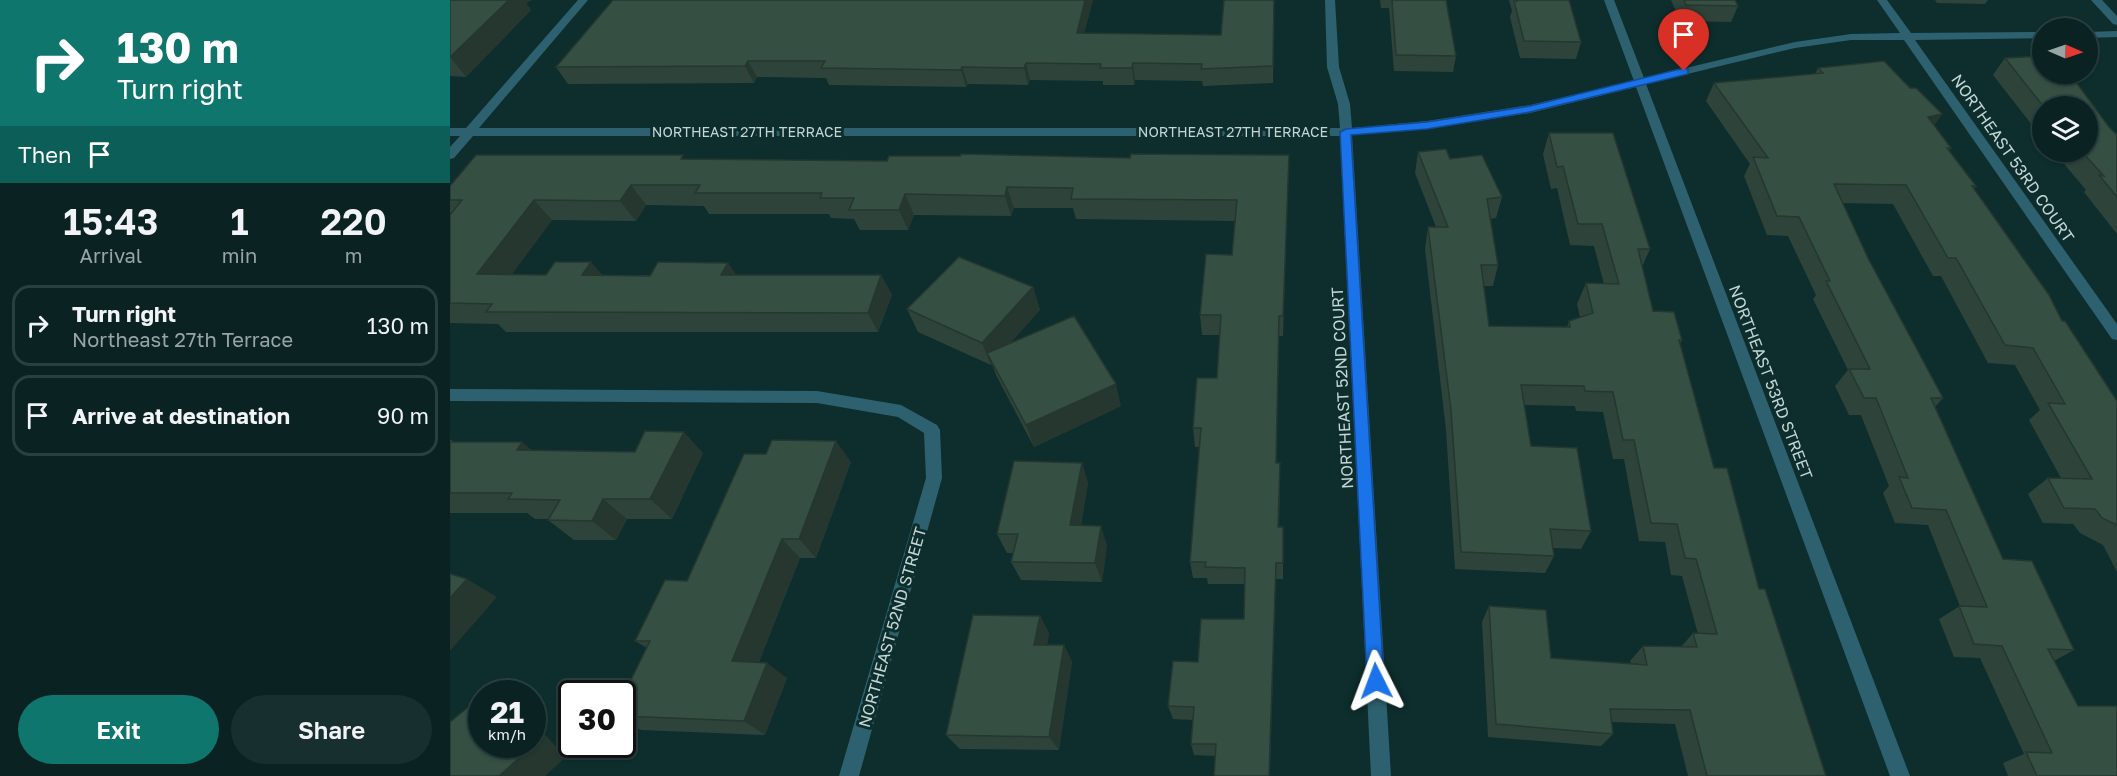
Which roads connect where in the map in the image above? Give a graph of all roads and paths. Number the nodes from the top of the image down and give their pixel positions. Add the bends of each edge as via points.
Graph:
1 (583, 0) edge
2 (1330, 0) edge
3 (1609, 0) edge
4 (1882, 0) edge
5 (2096, 0) edge
6 (2117, 22) edge
7 (2117, 34) edge
8 (2032, 35) edge
9 (2098, 35) edge
10 (1908, 36) junction
11 (1640, 82) junction
12 (450, 132) edge
13 (470, 132) junction
14 (1346, 132) junction
15 (450, 155) edge
16 (2117, 335) edge
17 (450, 394) edge
18 (849, 776) edge
19 (1381, 776) edge
20 (1900, 776) edge

1 - 13 street
2 - 14 street, NORTHEAST 52ND COURT via 1333,67 1344,104
3 - 11 street, NORTHEAST 53RD STREET
4 - 10 street, NORTHEAST 53RD COURT
5 - 6 street
7 - 9 street
8 - 10 street, NORTHEAST 27TH TERRACE
10 - 11 street, NORTHEAST 27TH TERRACE via 1851,37 1795,45
10 - 16 street, NORTHEAST 53RD COURT
11 - 14 street, NORTHEAST 27TH TERRACE via 1530,109 1427,125
11 - 20 street, NORTHEAST 53RD STREET
12 - 13 street, NORTHEAST 27TH TERRACE
13 - 14 street, NORTHEAST 27TH TERRACE
13 - 15 street
14 - 19 street, NORTHEAST 52ND COURT
17 - 18 street, NORTHEAST 52ND STREET via 817,396 902,411 932,430 934,478

